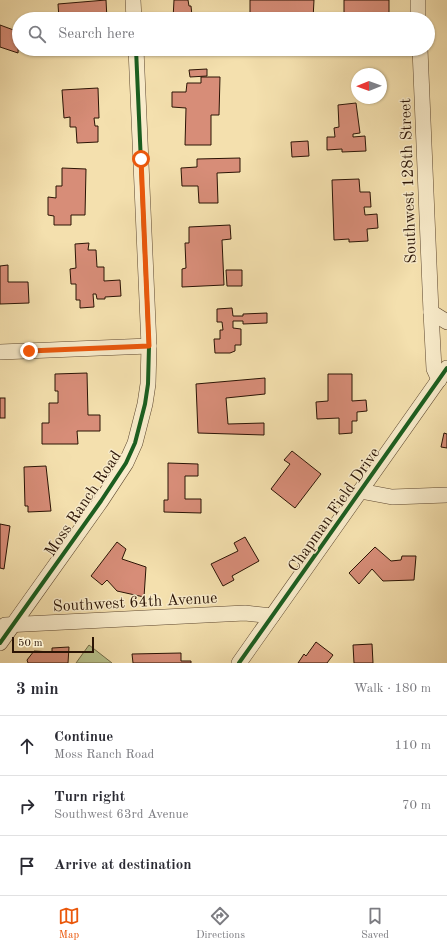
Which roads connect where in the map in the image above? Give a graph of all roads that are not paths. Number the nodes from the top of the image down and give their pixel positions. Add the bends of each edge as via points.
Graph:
1 (133, 0) edge
2 (418, 0) edge
3 (134, 12) edge
4 (418, 12) edge
5 (136, 56) edge
6 (420, 56) edge
7 (431, 312) junction
8 (447, 322) edge
9 (149, 346) junction
10 (0, 352) edge
11 (443, 374) edge
12 (360, 491) junction
13 (447, 495) edge
14 (272, 616) junction
15 (6, 625) edge
16 (0, 643) edge
17 (239, 663) edge

1 - 3 street
2 - 4 street
5 - 9 street, Moss Ranch Road
6 - 7 street, Southwest 128th Street
7 - 8 street
7 - 11 street, Southwest 128th Street via 434,369
9 - 10 street
9 - 15 street, Moss Ranch Road via 145,404 135,443 126,463 101,501
11 - 12 street, Chapman Field Drive
12 - 13 street via 392,497
12 - 14 street, Chapman Field Drive
14 - 15 street, Southwest 64th Avenue via 245,613
14 - 17 street, Chapman Field Drive
15 - 16 street, Moss Ranch Road

